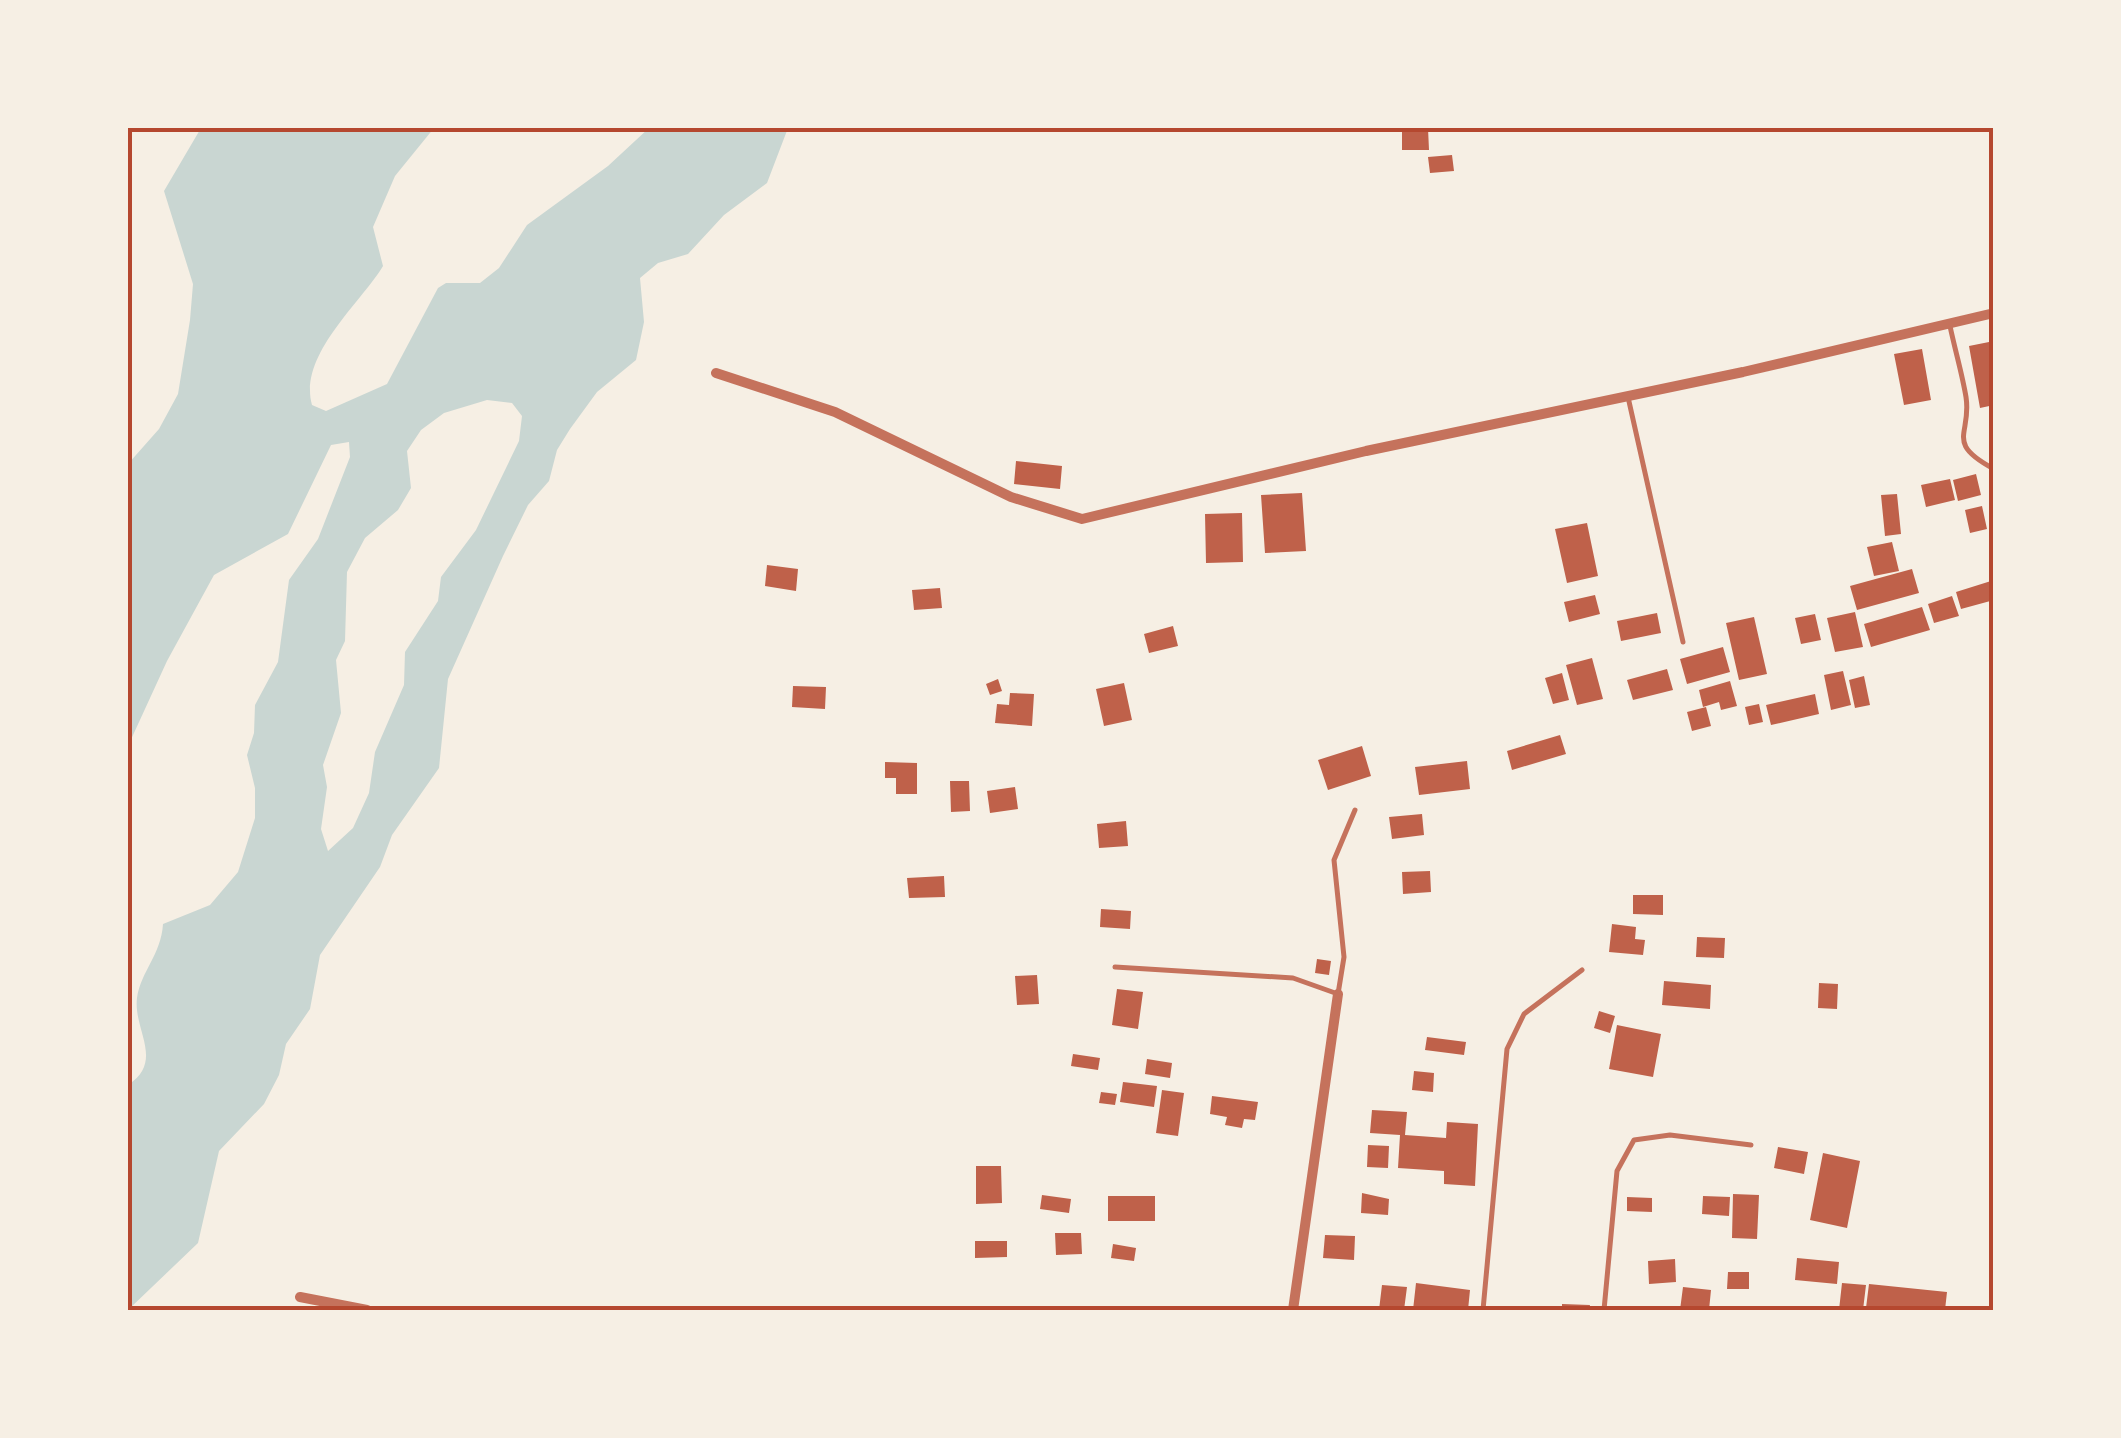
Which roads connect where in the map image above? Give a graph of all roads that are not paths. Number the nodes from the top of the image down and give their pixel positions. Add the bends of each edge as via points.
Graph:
1 (1994, 313) edge
2 (1950, 324) junction
3 (716, 373) dead end
4 (1628, 394) junction
5 (1994, 469) edge
6 (1683, 642) dead end
7 (1355, 810) dead end
8 (1115, 967) dead end
9 (1582, 970) dead end
10 (1338, 994) junction
11 (1751, 1145) dead end
12 (300, 1297) dead end
13 (367, 1310) edge
14 (1293, 1310) edge
15 (1483, 1310) edge
16 (1604, 1310) edge

1 - 2 street
2 - 4 street
2 - 5 lane via 1967,402 1963,442
3 - 4 street via 835,412 1012,497 1082,519
4 - 6 lane
7 - 10 lane via 1334,860 1344,956
8 - 10 lane via 1293,978
9 - 15 lane via 1524,1014 1507,1049
10 - 14 street
11 - 16 lane via 1670,1135 1634,1140 1617,1171
12 - 13 street

